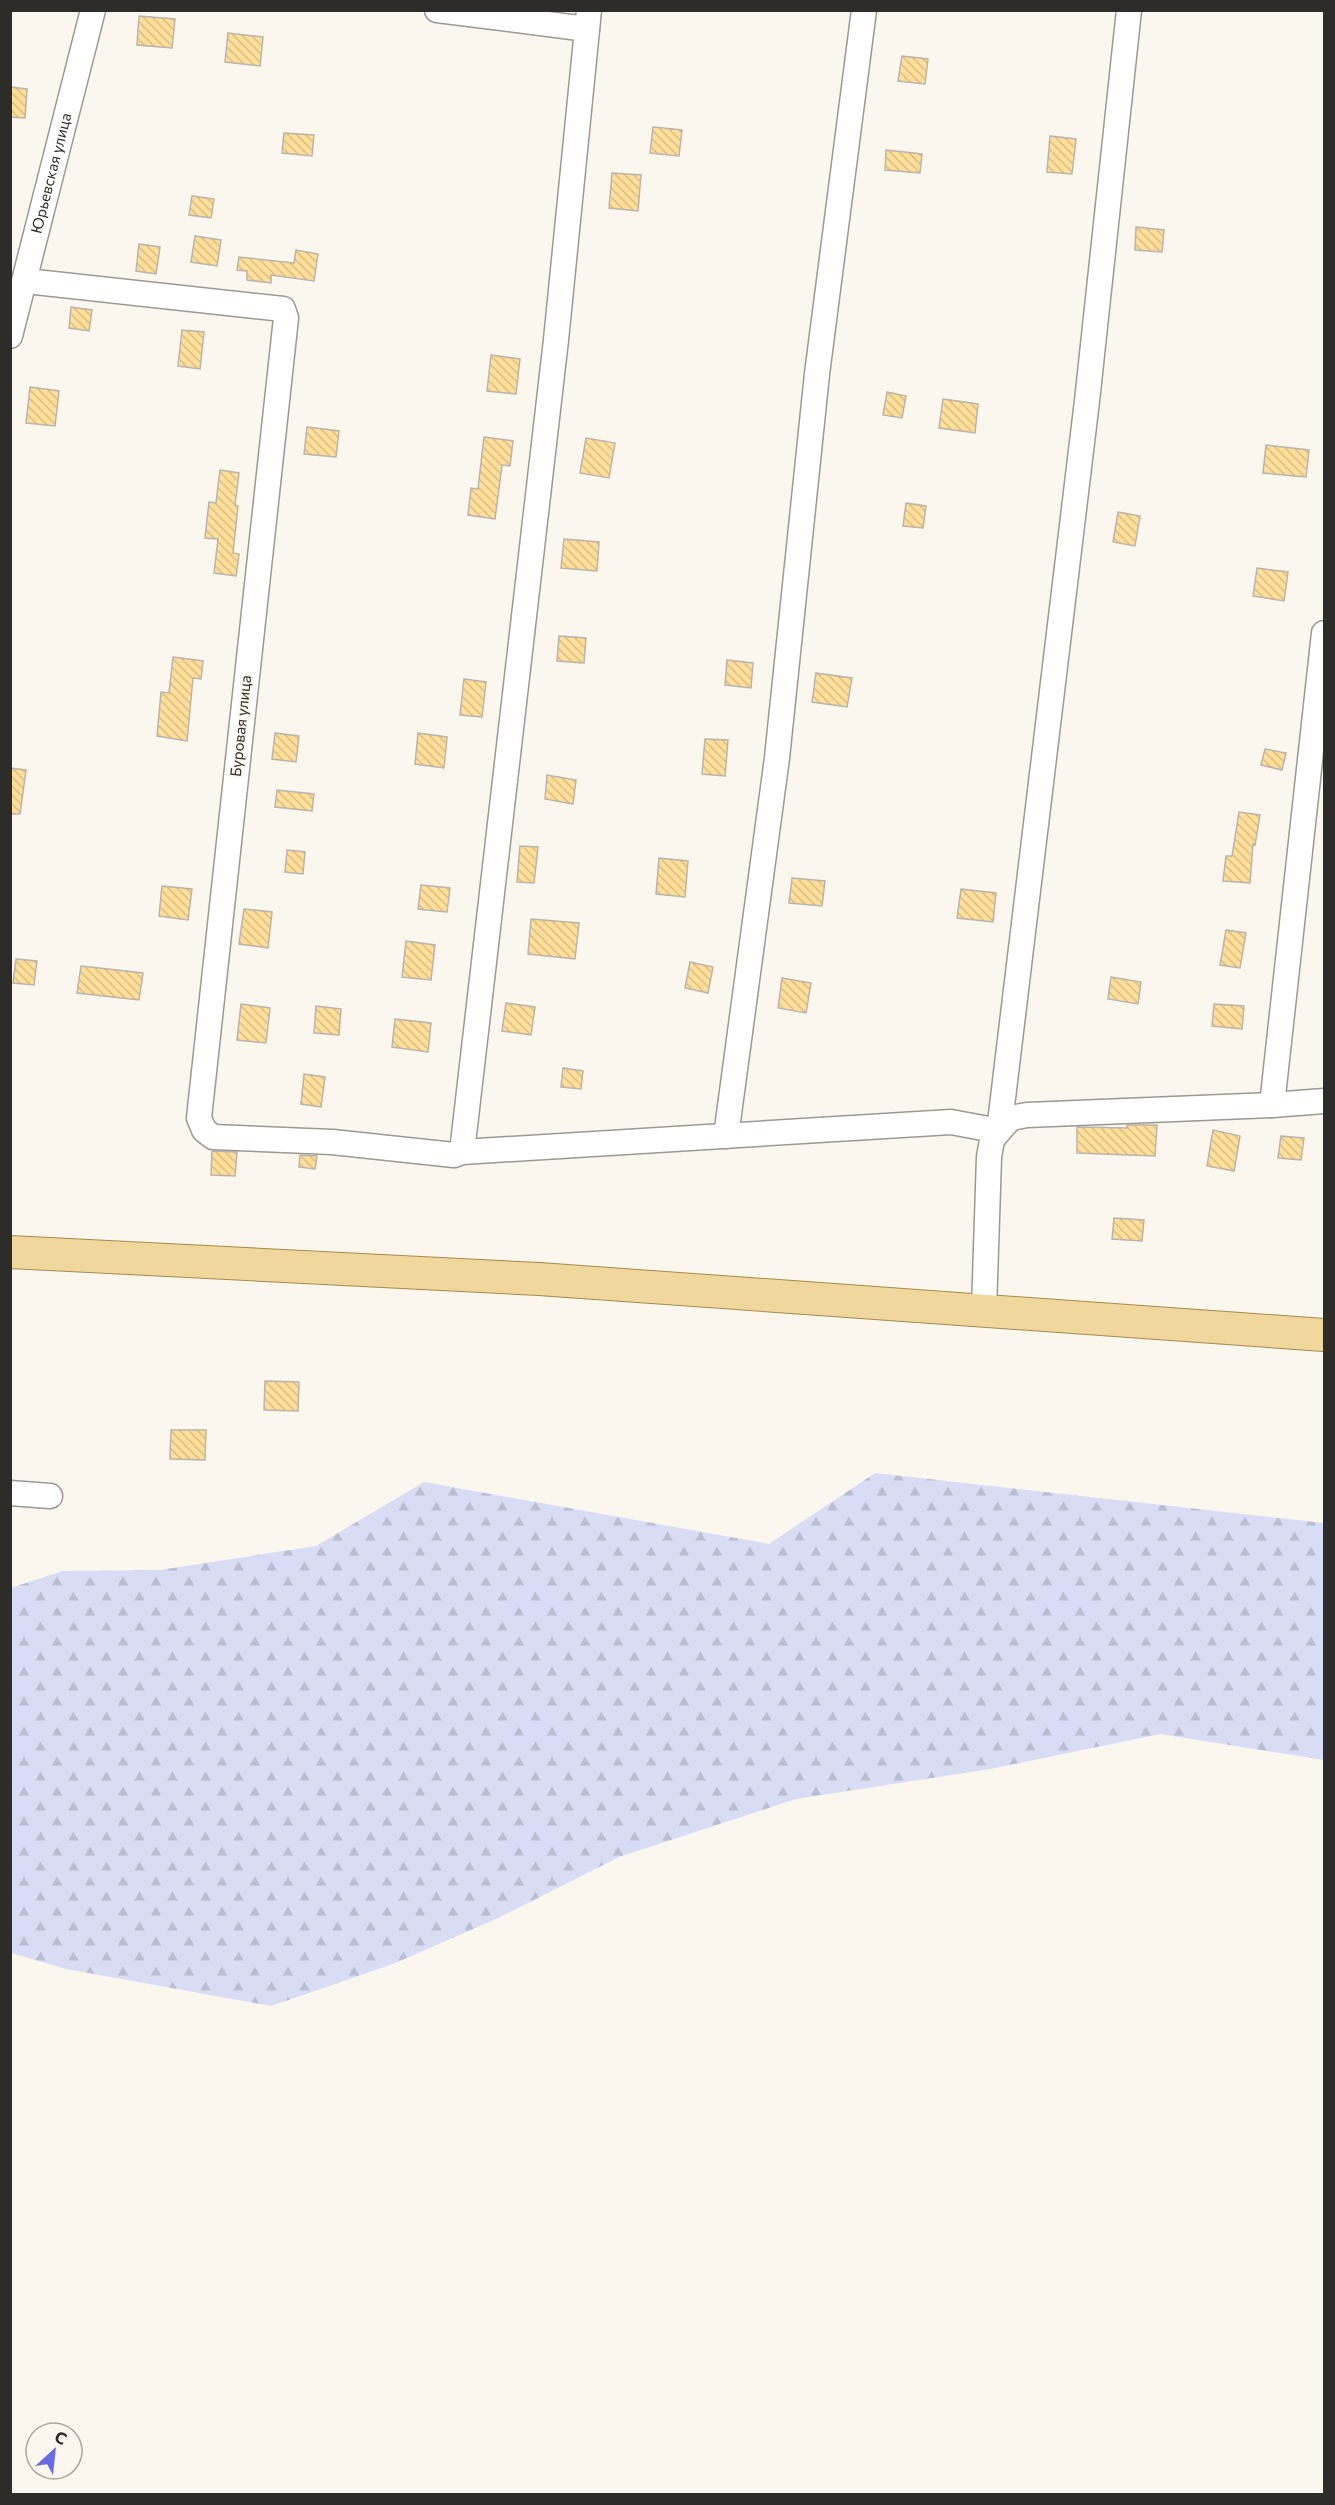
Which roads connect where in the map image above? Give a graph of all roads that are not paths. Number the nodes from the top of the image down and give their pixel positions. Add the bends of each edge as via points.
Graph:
1 (93, 10) edge
2 (437, 10) edge
3 (864, 10) edge
4 (1129, 10) edge
5 (588, 20) edge
6 (26, 281) junction
7 (10, 336) edge
8 (1324, 633) edge
9 (1324, 1101) edge
10 (1272, 1105) junction
11 (999, 1131) junction
12 (726, 1136) junction
13 (462, 1152) junction
14 (10, 1252) edge
15 (984, 1310) junction
16 (1324, 1335) edge
17 (10, 1493) edge
18 (50, 1496) dead end

1 - 6 street, Юрьевская улица
2 - 5 street
3 - 12 street via 817,374 777,758
4 - 11 street via 1086,413
5 - 13 street via 556,340
6 - 7 street, Юрьевская улица
6 - 13 street, Буровая улица via 282,309 286,318 199,1118 204,1130 213,1137 454,1155
8 - 10 street
9 - 10 street
10 - 11 street via 1027,1115 1011,1118
11 - 12 street via 951,1122
11 - 15 street via 992,1140 989,1158
12 - 13 street
14 - 15 main road via 539,1279
15 - 16 main road
17 - 18 street

